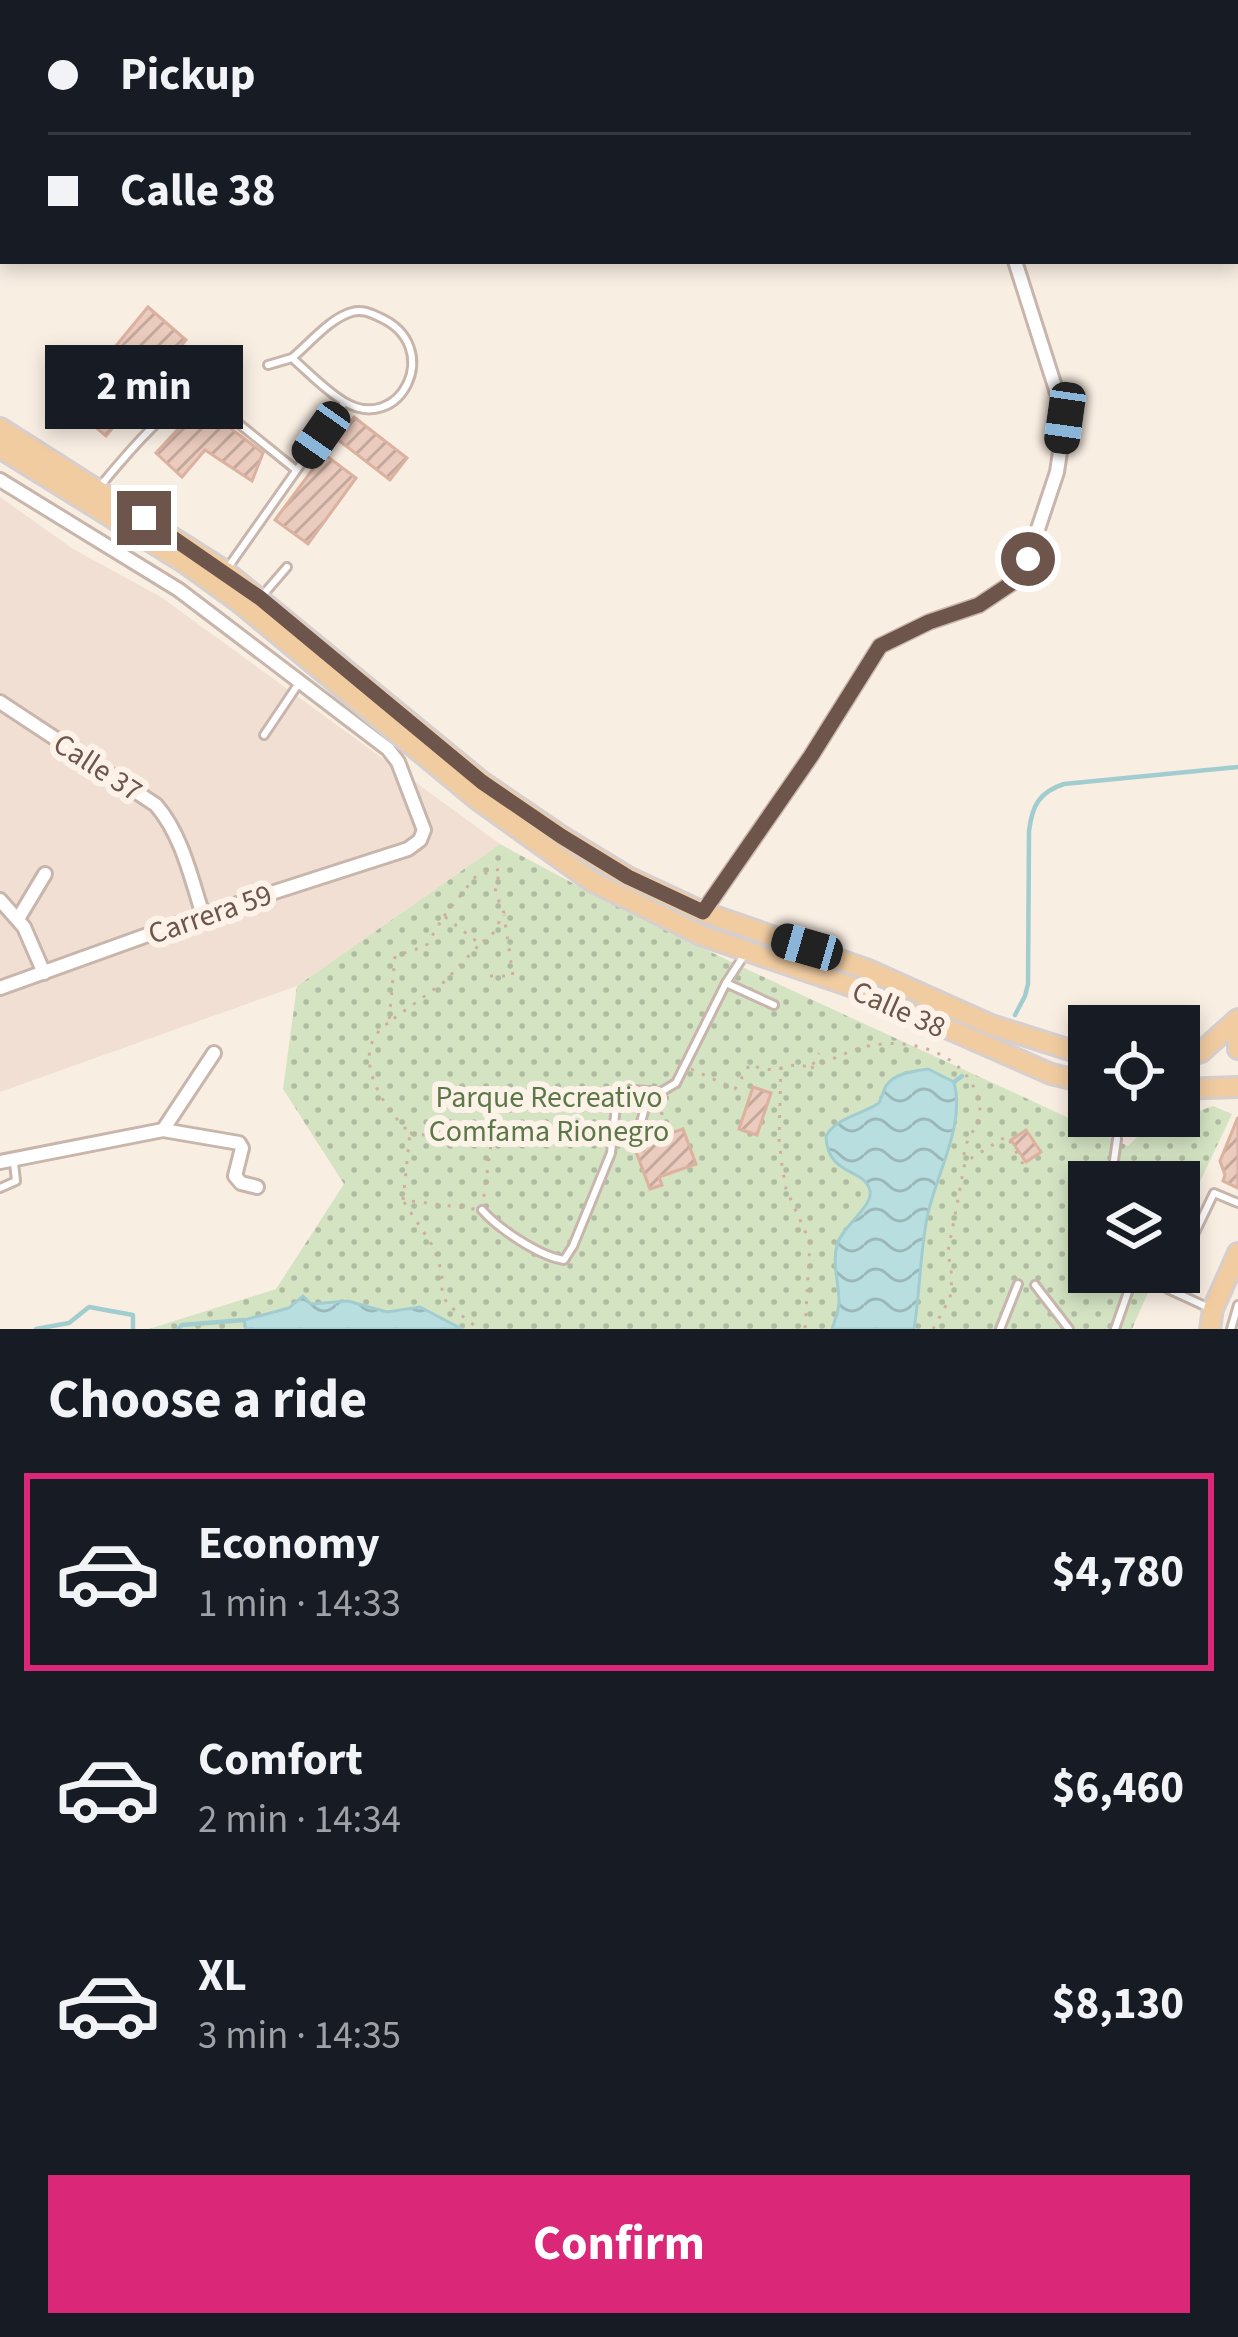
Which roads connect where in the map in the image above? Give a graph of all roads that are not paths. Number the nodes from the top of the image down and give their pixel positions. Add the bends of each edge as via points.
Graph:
1 (1016, 264) edge
2 (292, 358) junction
3 (268, 365) dead end
4 (344, 403) junction
5 (0, 428) edge
6 (0, 448) edge
7 (296, 470) junction
8 (0, 480) edge
9 (98, 489) junction
10 (287, 567) dead end
11 (225, 571) junction
12 (260, 598) junction
13 (299, 682) junction
14 (0, 702) edge
15 (264, 735) dead end
16 (45, 874) dead end
17 (0, 900) edge
18 (703, 912) junction
19 (203, 915) junction
20 (18, 919) junction
21 (747, 951) junction
22 (44, 973) junction
23 (726, 983) junction
24 (0, 988) edge
25 (774, 1005) dead end
26 (1238, 1018) edge
27 (1238, 1028) edge
28 (1068, 1049) edge
29 (1238, 1049) edge
30 (1200, 1052) edge
31 (214, 1053) dead end
32 (1068, 1078) edge
33 (1238, 1087) edge
34 (1200, 1088) edge
35 (649, 1093) junction
36 (163, 1130) junction
37 (1117, 1139) dead end
38 (641, 1144) dead end
39 (7, 1161) edge
40 (1114, 1161) edge
41 (257, 1187) dead end
42 (0, 1188) edge
43 (1238, 1203) edge
44 (482, 1210) road end
45 (1200, 1223) edge
46 (1238, 1253) edge
47 (1018, 1284) dead end
48 (1035, 1285) dead end
49 (1127, 1293) edge
50 (1174, 1293) edge
51 (1238, 1305) edge
52 (1211, 1319) edge
53 (1000, 1329) edge
54 (1070, 1329) edge
55 (1114, 1329) edge
56 (1231, 1329) edge

1 - 18 street via 1065,418 1028,559 1012,583 979,605 880,646
2 - 3 lane
2 - 4 lane
2 - 4 lane via 356,310 392,322 412,350 411,376 375,411
4 - 7 lane
5 - 9 main road, Calle 38
6 - 21 main road, Calle 38 via 239,602 478,800 593,882
7 - 9 lane via 201,393 135,445
7 - 11 lane
8 - 13 street via 164,580
9 - 11 main road, Calle 38
10 - 12 lane
11 - 12 main road, Calle 38
12 - 18 main road, Calle 38 via 482,782 628,877
13 - 15 lane
13 - 19 street, Carrera 59 via 398,762 422,818 420,840
14 - 19 street, Calle 37 via 156,805
16 - 20 street
17 - 20 street
18 - 28 main road, Calle 38
19 - 22 street, Carrera 59
20 - 22 street
21 - 23 lane
21 - 32 main road, Calle 38
22 - 24 street, Carrera 59
23 - 25 lane
23 - 35 lane via 676,1083
26 - 30 main road
27 - 29 main road
31 - 36 street
33 - 34 main road
35 - 38 lane
35 - 44 lane via 617,1096 611,1153 563,1260
36 - 39 street
36 - 41 street via 239,1143 236,1176
37 - 40 lane
39 - 42 lane via 17,1178
43 - 45 lane via 1214,1193
46 - 52 main road
47 - 53 lane
48 - 54 lane
49 - 55 lane
50 - 52 lane
51 - 56 lane

